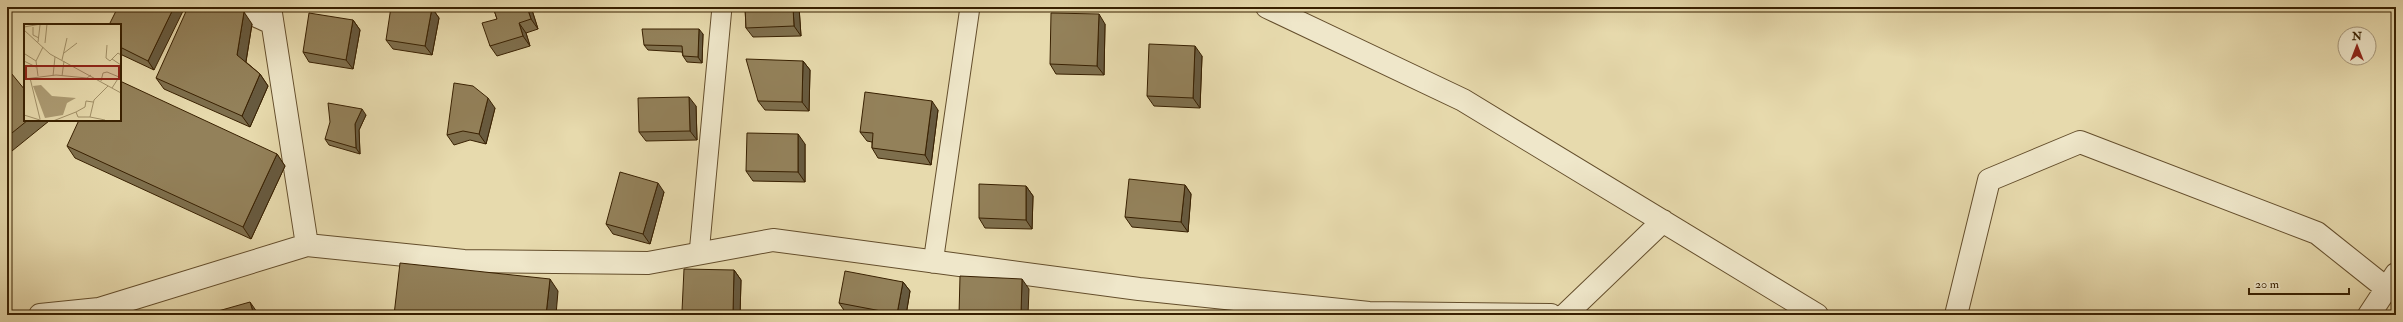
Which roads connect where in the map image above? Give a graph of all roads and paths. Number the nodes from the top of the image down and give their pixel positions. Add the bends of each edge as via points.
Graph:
1 (237, 7) edge
2 (722, 7) edge
3 (970, 7) edge
4 (1267, 7) edge
5 (271, 15) edge
6 (1663, 221) junction
7 (307, 245) junction
8 (699, 254) junction
9 (933, 263) junction
10 (2391, 281) edge
11 (99, 312) edge
12 (40, 315) edge
13 (1552, 315) edge
14 (1565, 315) edge
15 (1817, 315) edge
16 (1956, 315) edge
17 (2369, 315) edge

1 - 5 street
2 - 8 lane
3 - 9 lane
4 - 6 street via 1463,100
5 - 7 street
6 - 14 street
6 - 15 street
7 - 8 street via 464,261 648,263
7 - 11 street
8 - 9 street via 773,240
9 - 13 street via 1139,289 1369,313
10 - 16 street via 2317,233 2080,142 1989,180
10 - 17 street
11 - 12 street

